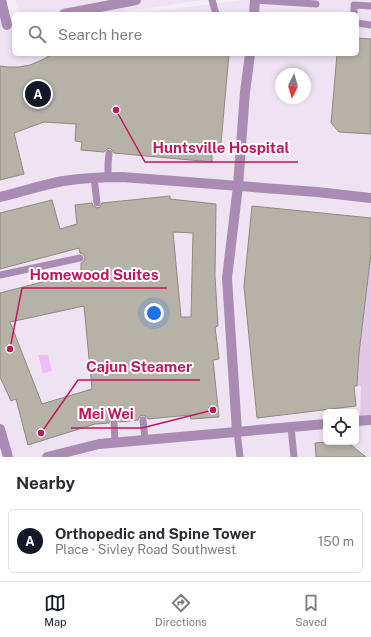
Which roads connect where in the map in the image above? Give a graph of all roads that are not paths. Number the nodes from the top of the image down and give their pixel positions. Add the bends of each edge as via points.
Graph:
1 (1, 0) edge
2 (136, 0) edge
3 (212, 0) edge
4 (255, 0) edge
5 (316, 4) dead end
6 (371, 6) edge
7 (74, 12) edge
8 (215, 12) edge
9 (254, 12) edge
10 (354, 12) edge
11 (359, 23) edge
12 (7, 25) edge
13 (371, 25) edge
14 (250, 56) edge
15 (109, 153) dead end
16 (94, 177) junction
17 (108, 177) junction
18 (238, 186) junction
19 (0, 197) edge
20 (371, 198) edge
21 (97, 203) dead end
22 (80, 258) dead end
23 (0, 275) edge
24 (143, 420) dead end
25 (371, 420) edge
26 (359, 421) edge
27 (114, 422) dead end
28 (323, 424) edge
29 (291, 427) junction
30 (0, 429) edge
31 (237, 432) junction
32 (145, 440) junction
33 (115, 442) junction
34 (8, 457) edge
35 (47, 457) edge
36 (240, 457) edge
37 (294, 457) edge

1 - 12 street
2 - 7 street
3 - 8 lane
4 - 5 lane
4 - 9 street
6 - 10 lane via 354,5
11 - 13 lane
14 - 18 street
15 - 17 lane
16 - 17 street
16 - 19 street
16 - 21 lane
17 - 18 street
18 - 20 street
18 - 31 street via 228,278
22 - 23 lane
24 - 32 lane
25 - 26 street
27 - 33 lane
28 - 29 street
29 - 31 street
29 - 37 lane
30 - 34 street
31 - 32 street
31 - 36 lane
32 - 33 street
33 - 35 street

